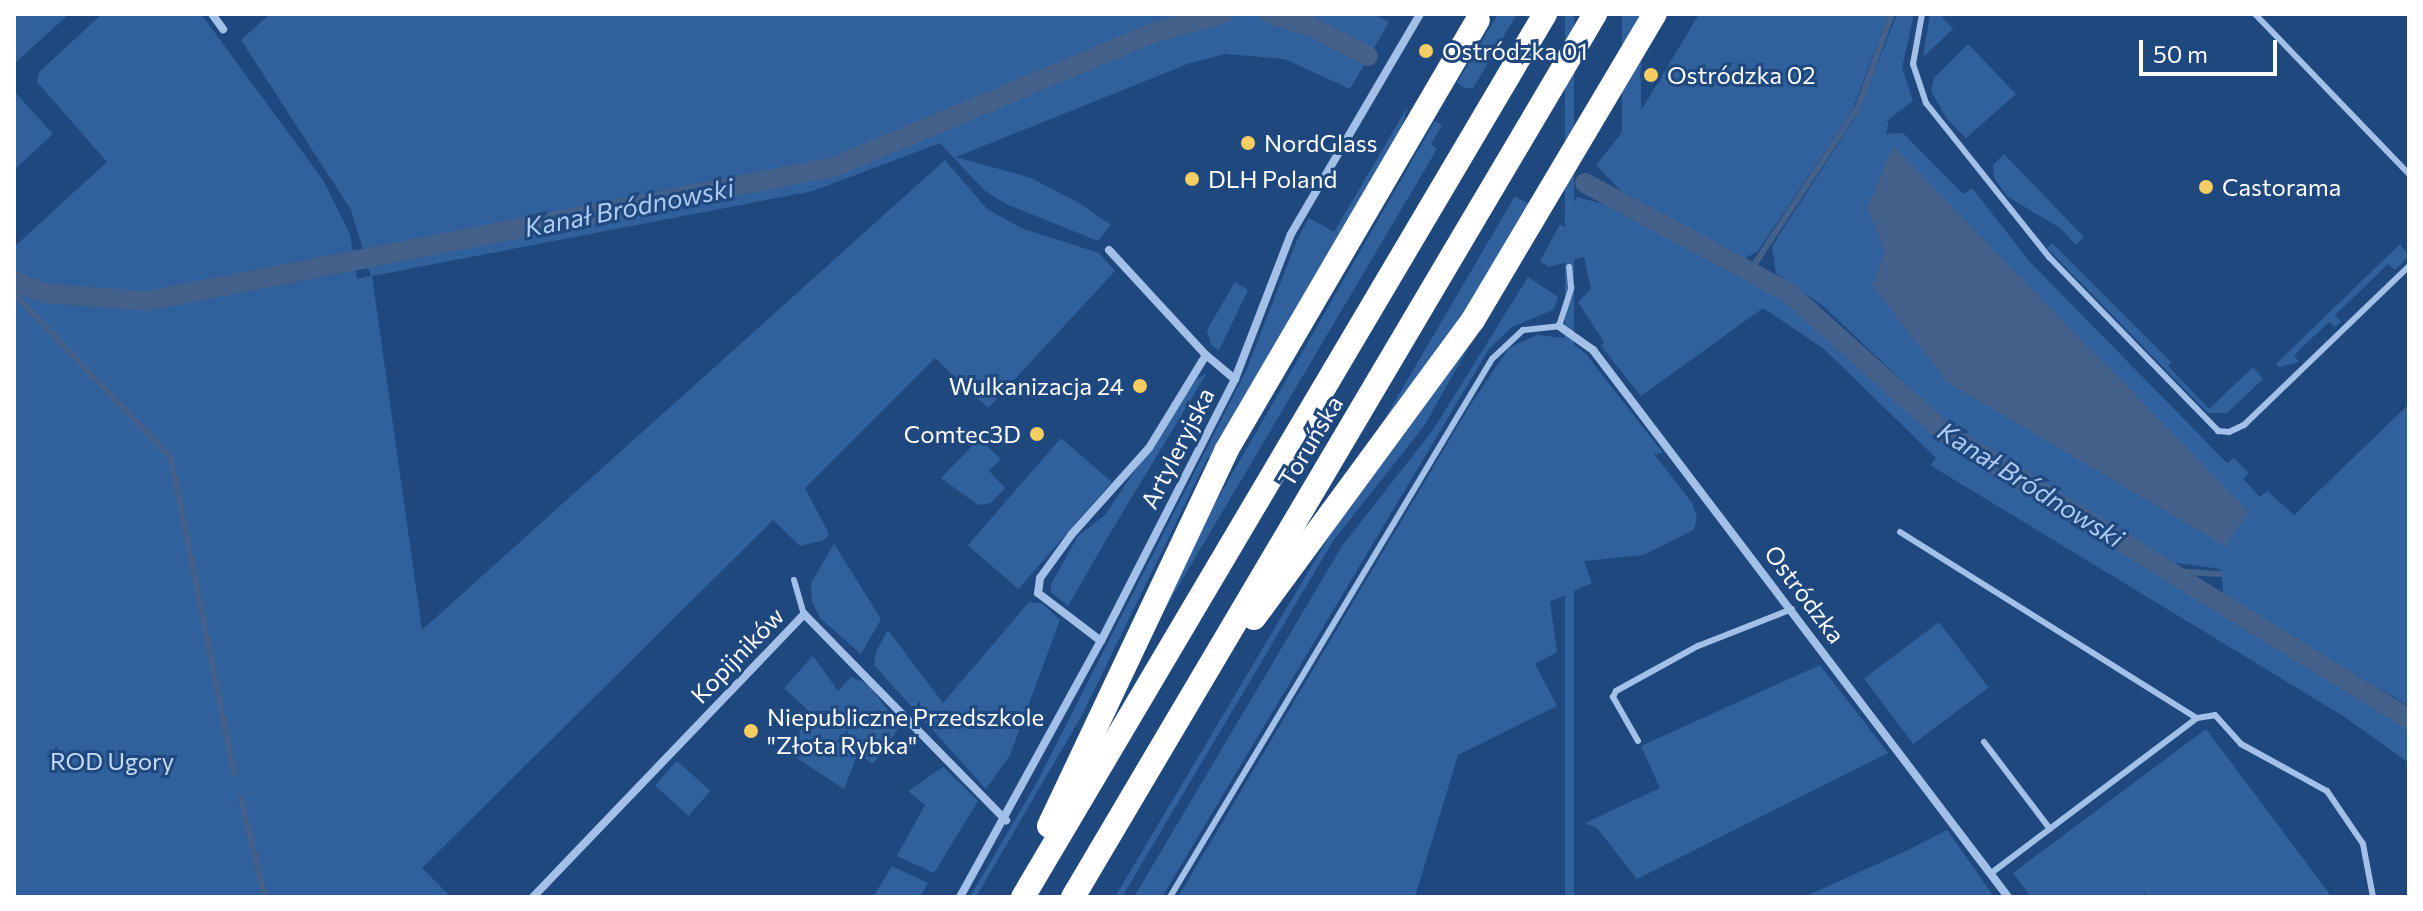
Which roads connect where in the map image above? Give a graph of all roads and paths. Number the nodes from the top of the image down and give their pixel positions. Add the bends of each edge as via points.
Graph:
1 (212, 14) edge
2 (1420, 14) edge
3 (1545, 14) edge
4 (1595, 14) edge
5 (1655, 14) edge
6 (1922, 14) edge
7 (2255, 14) edge
8 (1478, 20) dead end
9 (223, 29) dead end
10 (2409, 174) edge
11 (1109, 250) dead end
12 (2409, 266) edge
13 (1569, 267) dead end
14 (1559, 326) junction
15 (1206, 355) junction
16 (1235, 379) junction
17 (1900, 532) dead end
18 (794, 580) dead end
19 (1792, 609) junction
20 (804, 614) junction
21 (1101, 641) junction
22 (2197, 718) junction
23 (1638, 741) dead end
24 (1984, 742) dead end
25 (1162, 747) junction
26 (1006, 820) junction
27 (2050, 829) junction
28 (1990, 874) junction
29 (533, 897) edge
30 (960, 897) edge
31 (1016, 897) edge
32 (1023, 897) edge
33 (1073, 897) edge
34 (1170, 897) edge
35 (2008, 897) edge
36 (2373, 897) edge

1 - 9 street
2 - 16 street, Artyleryjska via 1288,241
3 - 32 highway, Toruńska
4 - 25 highway, Toruńska
5 - 25 highway via 1460,339
6 - 12 lane via 1913,64 1926,103 2049,257 2215,429 2229,432 2244,425
7 - 10 lane
8 - 31 highway via 1226,451
11 - 15 street
13 - 14 lane via 1571,288
14 - 19 street, Ostródzka via 1593,350
14 - 34 lane via 1523,330 1492,359
15 - 16 street
15 - 21 street via 1149,448 1040,578 1038,593
16 - 21 street, Artyleryjska
17 - 22 lane
18 - 20 lane
19 - 23 lane via 1698,646 1616,691 1613,697
19 - 28 street, Ostródzka
20 - 26 street, Kopijników
20 - 29 street, Kopijników
21 - 26 street, Artyleryjska
22 - 27 lane
22 - 36 lane via 2215,715 2241,744 2327,791 2363,844
24 - 27 lane
25 - 33 highway, Toruńska
26 - 30 street, Artyleryjska
27 - 28 lane
28 - 35 street, Ostródzka

